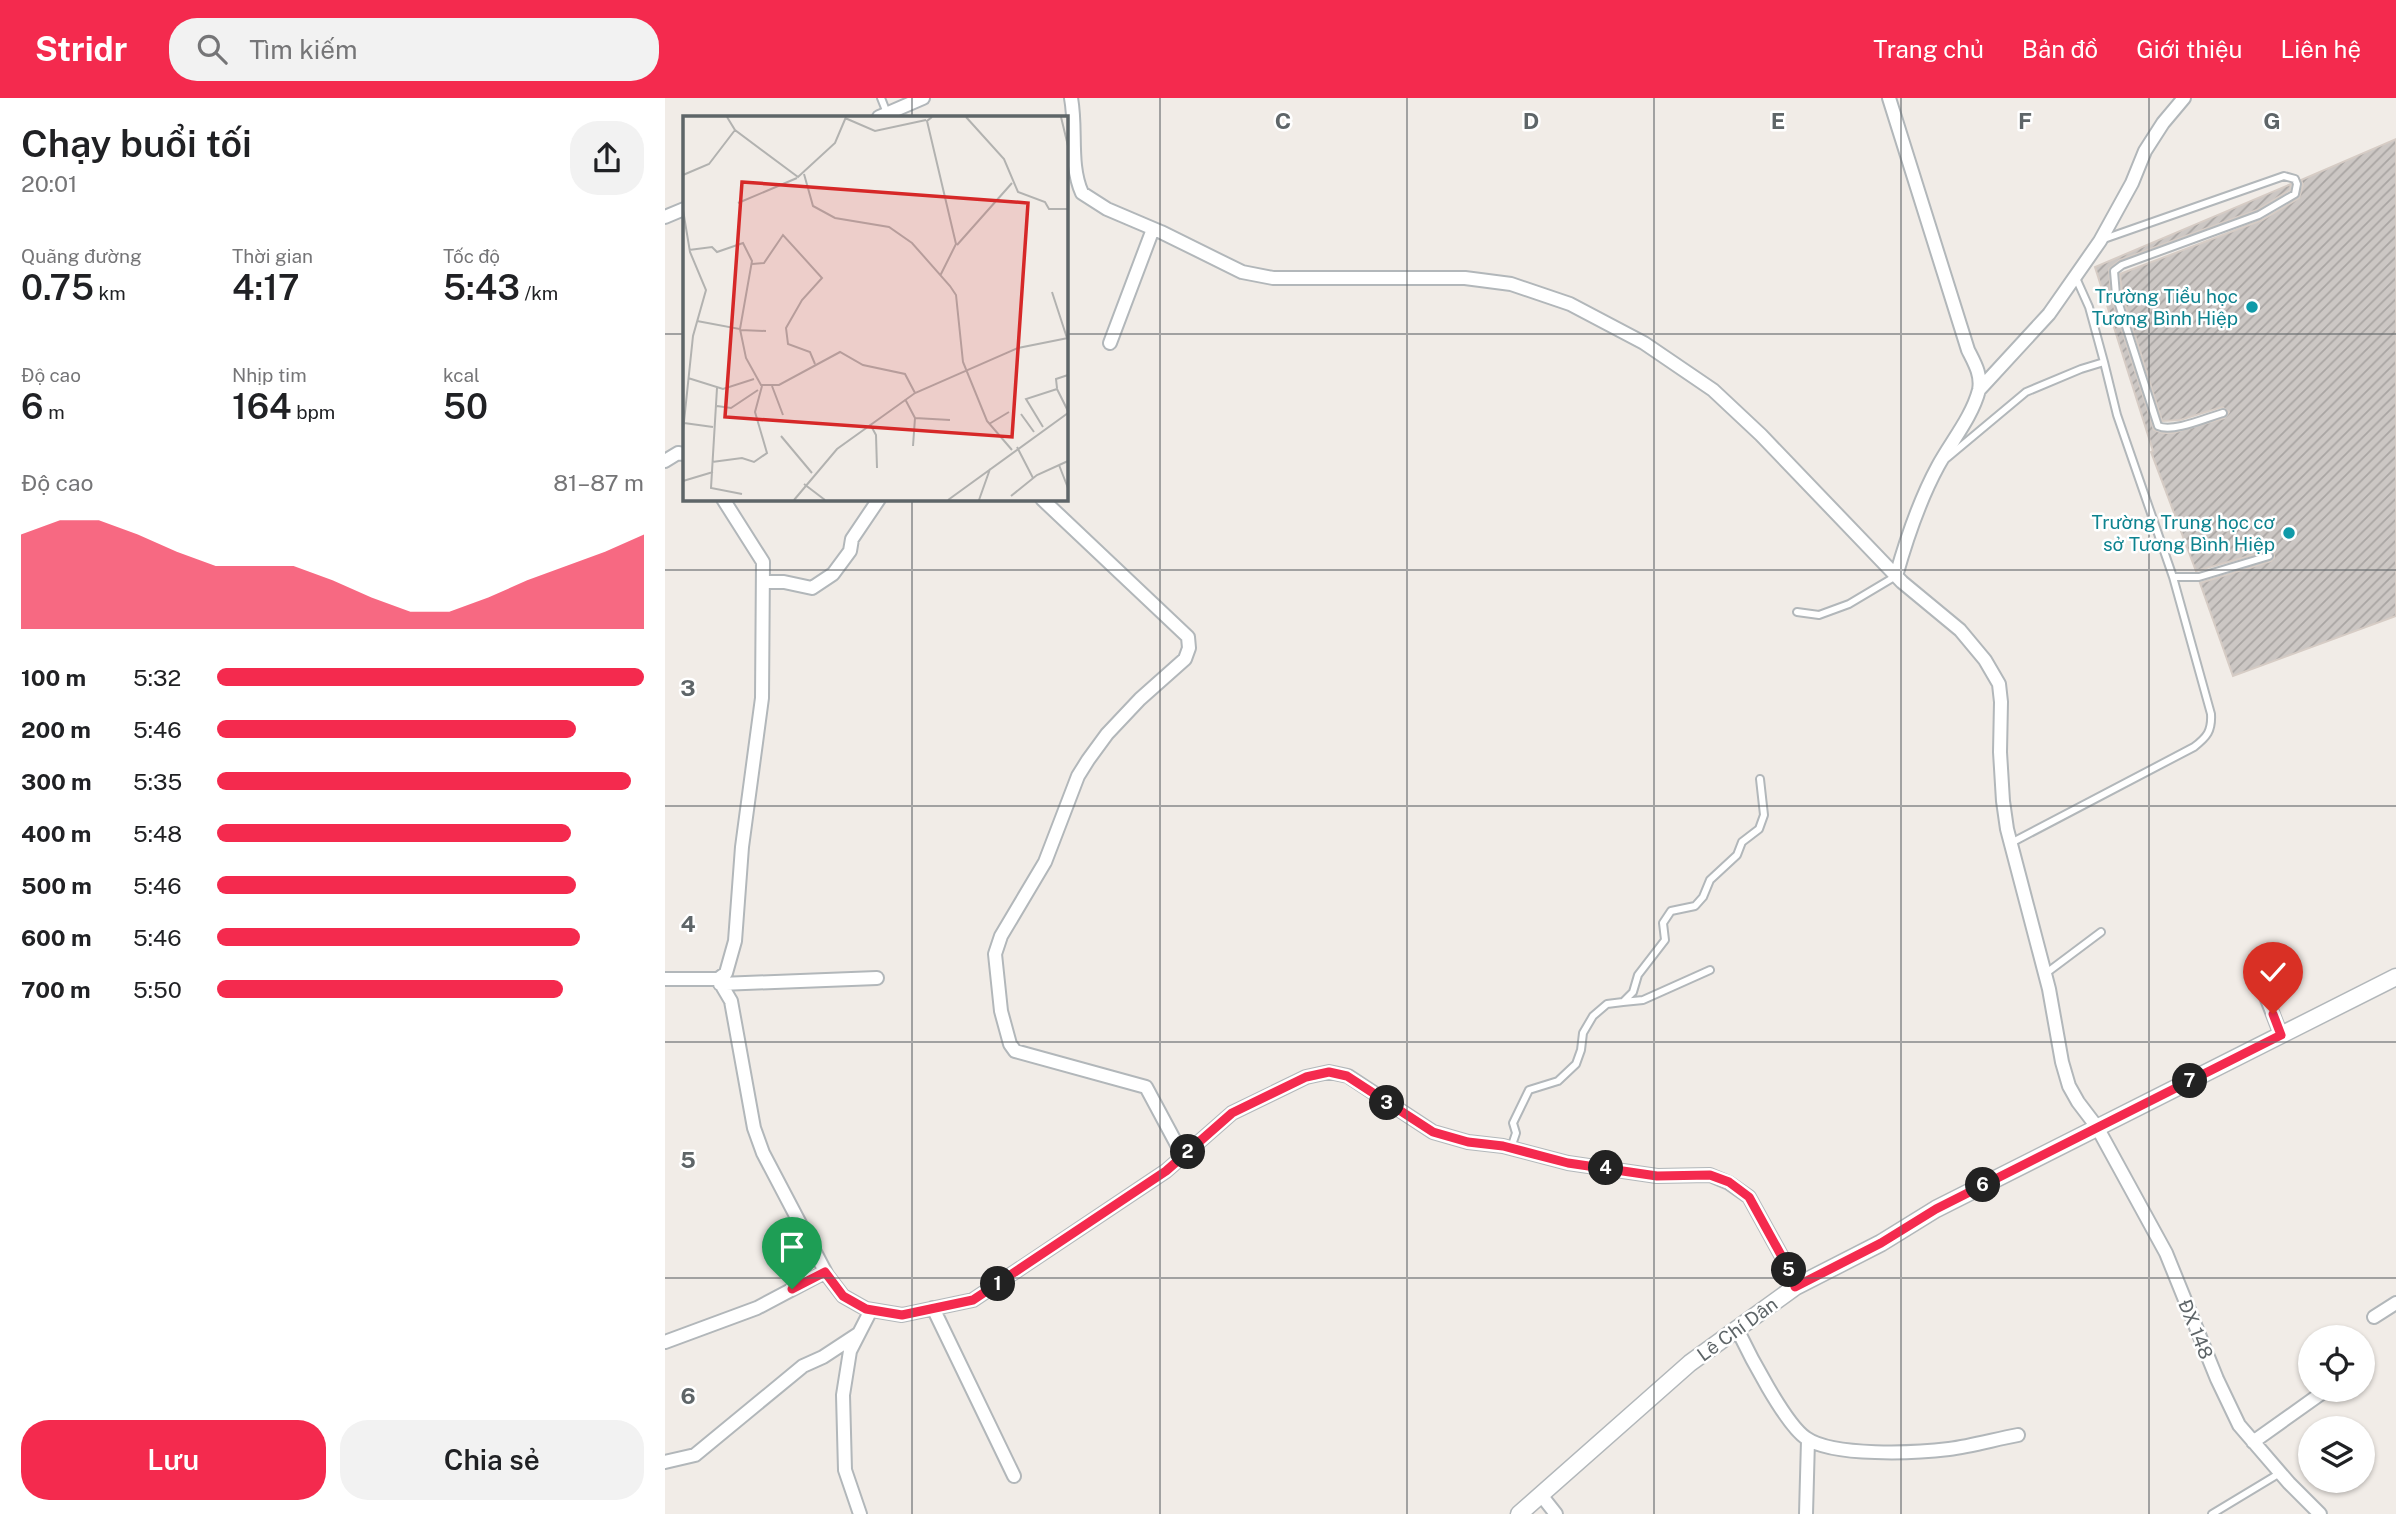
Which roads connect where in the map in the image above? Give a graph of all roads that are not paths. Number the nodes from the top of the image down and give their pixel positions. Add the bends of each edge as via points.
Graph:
1 (881, 98) edge
2 (923, 98) edge
3 (1071, 98) edge
4 (1889, 98) edge
5 (2184, 98) edge
6 (883, 115) edge
7 (683, 209) edge
8 (665, 217) edge
9 (1153, 229) junction
10 (2100, 241) junction
11 (2075, 276) junction
12 (1111, 343) dead end
13 (2105, 362) junction
14 (1979, 390) junction
15 (2223, 413) dead end
16 (683, 454) edge
17 (665, 460) edge
18 (1938, 466) junction
19 (724, 500) edge
20 (878, 500) edge
21 (1043, 500) edge
22 (2269, 556) dead end
23 (1896, 576) junction
24 (2173, 578) junction
25 (763, 582) junction
26 (1797, 612) dead end
27 (1760, 779) dead end
28 (2011, 843) junction
29 (2101, 932) dead end
30 (1710, 970) dead end
31 (2045, 974) junction
32 (2396, 977) edge
33 (877, 978) dead end
34 (665, 979) edge
35 (719, 981) junction
36 (2263, 989) dead end
37 (1623, 1002) junction
38 (2281, 1035) junction
39 (2097, 1128) junction
40 (1511, 1148) junction
41 (1183, 1156) junction
42 (825, 1272) junction
43 (1795, 1287) junction
44 (2396, 1303) edge
45 (933, 1308) junction
46 (871, 1310) junction
47 (2374, 1317) dead end
48 (1737, 1329) junction
49 (858, 1334) junction
50 (665, 1342) edge
51 (2309, 1402) edge
52 (2018, 1434) dead end
53 (1808, 1440) junction
54 (2253, 1442) junction
55 (665, 1462) edge
56 (2280, 1473) junction
57 (1014, 1476) dead end
58 (1541, 1495) junction
59 (860, 1514) edge
60 (1519, 1514) edge
61 (1556, 1514) edge
62 (1806, 1514) edge
63 (2212, 1514) edge
64 (2320, 1514) edge

1 - 6 lane
2 - 6 street
3 - 9 street, ĐX 148 via 1075,166 1082,193
4 - 14 street via 1979,375
5 - 10 street via 2145,151
7 - 8 street
9 - 12 street
9 - 23 street, ĐX 148 via 1242,272 1273,278 1465,278 1511,284 1570,304 1644,343 1713,390
10 - 11 street
10 - 15 lane via 2284,176 2295,179 2293,197 2266,211 2114,271 2116,295 2158,426 2177,427
11 - 13 lane
11 - 14 street via 2049,314
13 - 18 lane via 2026,392
13 - 24 lane via 2117,415
14 - 18 street
16 - 17 street
18 - 23 street via 1913,518
19 - 25 street via 763,562
20 - 25 street via 833,574 812,587
21 - 41 street via 1188,637 1189,648 1185,659 1107,734 1078,776 1045,862 995,954 1002,1011 1015,1051 1146,1087
22 - 24 lane via 2199,577
23 - 26 lane via 1849,604 1819,615
23 - 28 street, ĐX 148 via 1960,630 1999,684 2003,802
24 - 28 lane via 2211,714 2209,733 2194,747
25 - 35 street via 762,709 742,847 735,941 726,973
27 - 37 lane via 1764,815 1759,829 1710,880 1695,906 1671,911 1663,923 1665,940
28 - 31 street, ĐX 148
29 - 31 lane
30 - 37 lane via 1643,1000
31 - 39 street, ĐX 148 via 2069,1086
32 - 38 street, Lê Chí Dân
33 - 35 street
34 - 35 street
35 - 42 street via 731,1001 754,1128 763,1153
36 - 38 street
37 - 40 lane via 1607,1004 1593,1016 1583,1033 1576,1065 1558,1081 1529,1090 1513,1122 1516,1133
38 - 39 street, Lê Chí Dân
39 - 43 street, Lê Chí Dân
39 - 54 street, ĐX 148 via 2166,1253 2217,1380 2239,1425
40 - 41 street via 1433,1132 1347,1076 1329,1072 1306,1077 1232,1113
40 - 43 street via 1568,1163 1657,1176 1710,1175 1729,1182 1749,1197
41 - 45 street via 973,1300
42 - 46 street via 843,1296
42 - 50 street via 757,1308
43 - 48 street, Lê Chí Dân
44 - 47 street
45 - 46 street via 902,1315
45 - 57 street
46 - 49 street
48 - 53 street via 1795,1429
48 - 58 street, Lê Chí Dân via 1690,1363
49 - 55 street via 803,1366 695,1455
49 - 59 street via 850,1351 843,1395 845,1470
51 - 54 street
52 - 53 street via 1949,1449 1866,1452 1834,1449
53 - 62 street
54 - 56 street, ĐX 148
56 - 63 lane
56 - 64 street, ĐX 148
58 - 60 street, Lê Chí Dân
58 - 61 street

